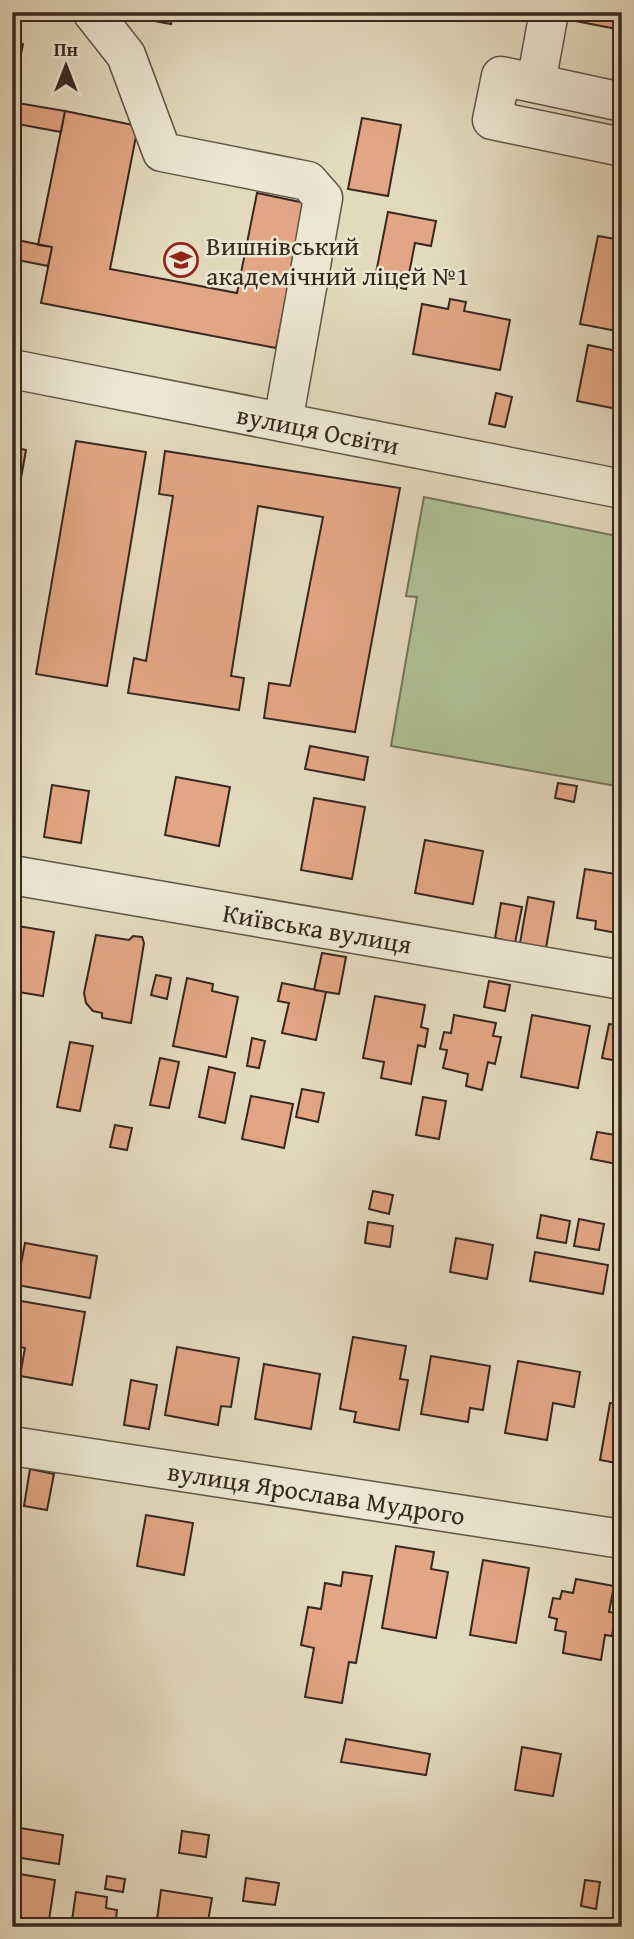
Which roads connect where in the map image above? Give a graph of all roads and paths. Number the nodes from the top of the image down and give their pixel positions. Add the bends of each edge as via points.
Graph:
1 (92, 12) edge
2 (550, 12) edge
3 (536, 83) junction
4 (622, 102) edge
5 (622, 147) edge
6 (12, 369) edge
7 (283, 422) junction
8 (622, 489) edge
9 (12, 875) edge
10 (622, 980) edge
11 (12, 1446) edge
12 (622, 1539) edge

1 - 7 street via 126,55 162,152 308,181 323,198
2 - 3 street
3 - 4 street
3 - 5 street via 501,76 492,120
6 - 7 street, вулиця Освіти
7 - 8 street, вулиця Освіти
9 - 10 street, Київська вулиця
11 - 12 street, вулиця Ярослава Мудрого

